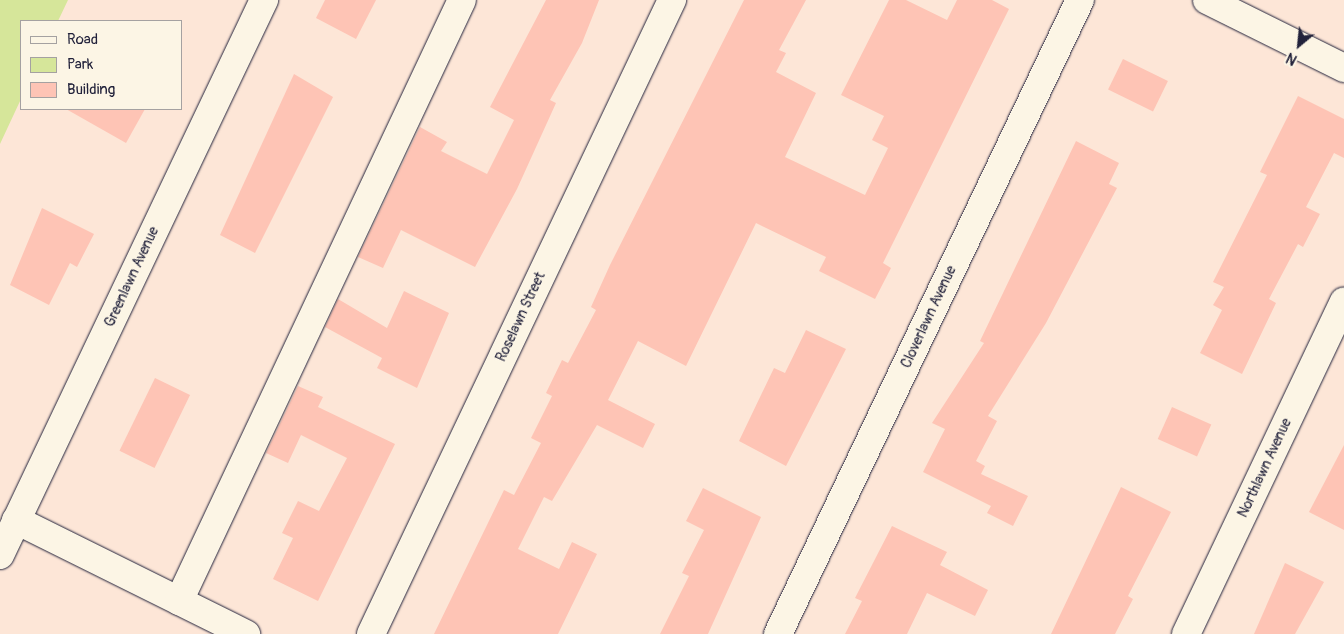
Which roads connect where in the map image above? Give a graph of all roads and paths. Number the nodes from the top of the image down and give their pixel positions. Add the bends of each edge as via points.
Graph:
1 (264, 0) edge
2 (462, 0) edge
3 (672, 0) edge
4 (1080, 0) edge
5 (1207, 0) edge
6 (1344, 68) edge
7 (1344, 302) edge
8 (16, 520) junction
9 (0, 555) edge
10 (179, 601) junction
11 (246, 634) edge
12 (370, 634) edge
13 (778, 634) edge
14 (1186, 634) edge

1 - 8 street, Greenlawn Avenue
2 - 10 street
3 - 12 street, Roselawn Street
4 - 13 street, Cloverlawn Avenue
5 - 6 street
7 - 14 street, Northlawn Avenue
8 - 9 street, Greenlawn Avenue
8 - 10 street
10 - 11 street

